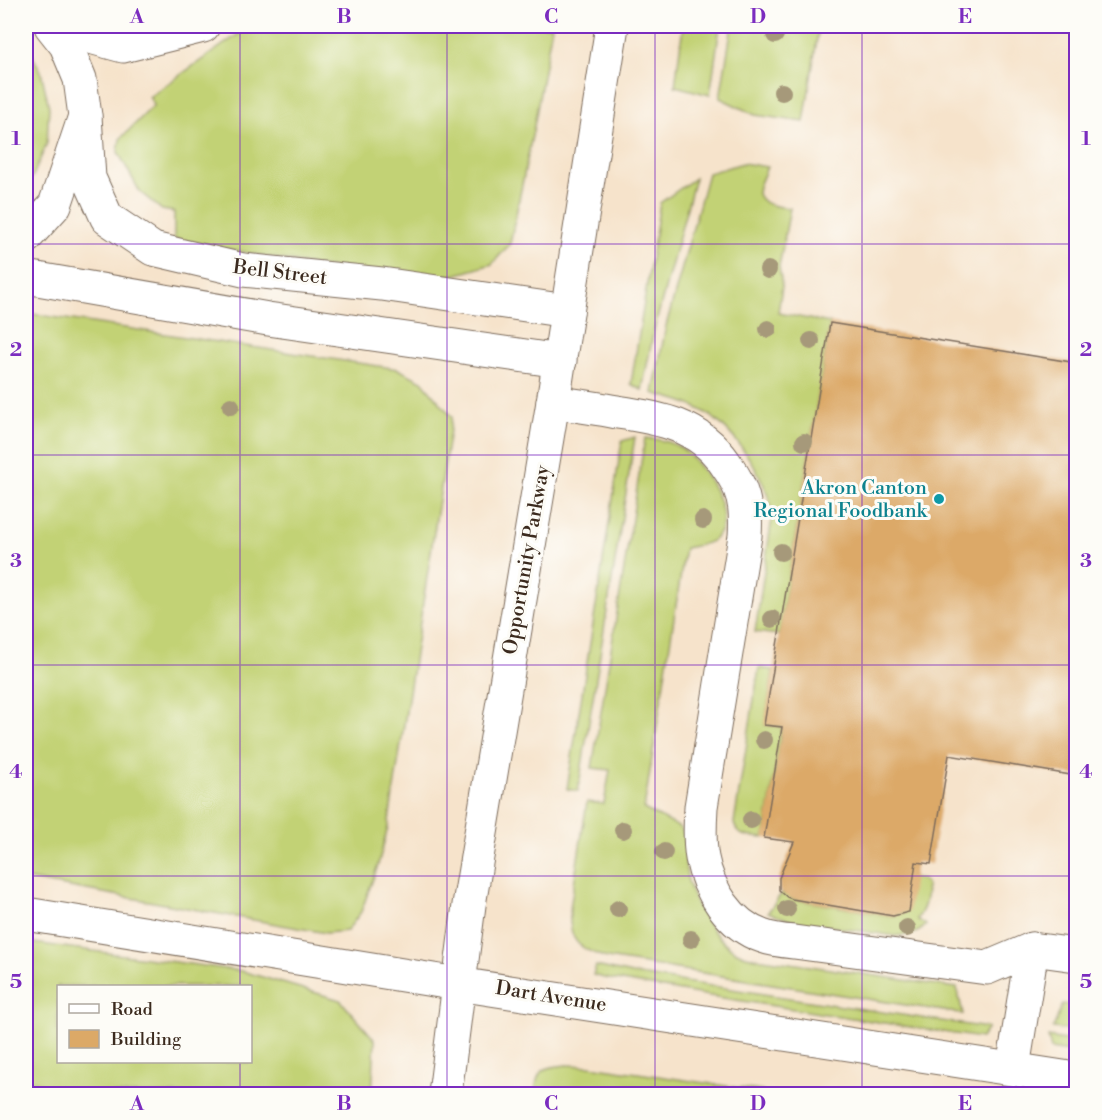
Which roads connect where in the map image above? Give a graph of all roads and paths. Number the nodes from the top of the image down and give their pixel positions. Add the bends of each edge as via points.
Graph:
1 (203, 26) edge
2 (612, 26) edge
3 (72, 33) edge
4 (85, 116) junction
5 (26, 237) edge
6 (26, 277) edge
7 (567, 311) junction
8 (560, 362) junction
9 (553, 402) junction
10 (26, 914) edge
11 (1032, 949) junction
12 (1077, 955) edge
13 (458, 984) junction
14 (1013, 1068) junction
15 (1077, 1079) edge
16 (445, 1095) edge

1 - 3 main road via 123,46
2 - 7 main road, Opportunity Parkway
3 - 4 main road, Bell Street
4 - 5 main road, Bell Street via 55,205
4 - 7 main road, Bell Street via 89,178 107,218 153,249 243,270 382,284
6 - 8 main road via 268,319
7 - 8 main road, Opportunity Parkway
8 - 9 main road, Opportunity Parkway
9 - 11 main road via 679,425 718,452 742,494 745,536 700,824 704,867 723,906 759,935 788,942 987,968
9 - 13 main road, Opportunity Parkway
10 - 13 main road, Dart Avenue
11 - 12 main road
11 - 14 main road
13 - 14 main road, Dart Avenue
13 - 16 main road, Opportunity Parkway
14 - 15 main road, Dart Avenue

